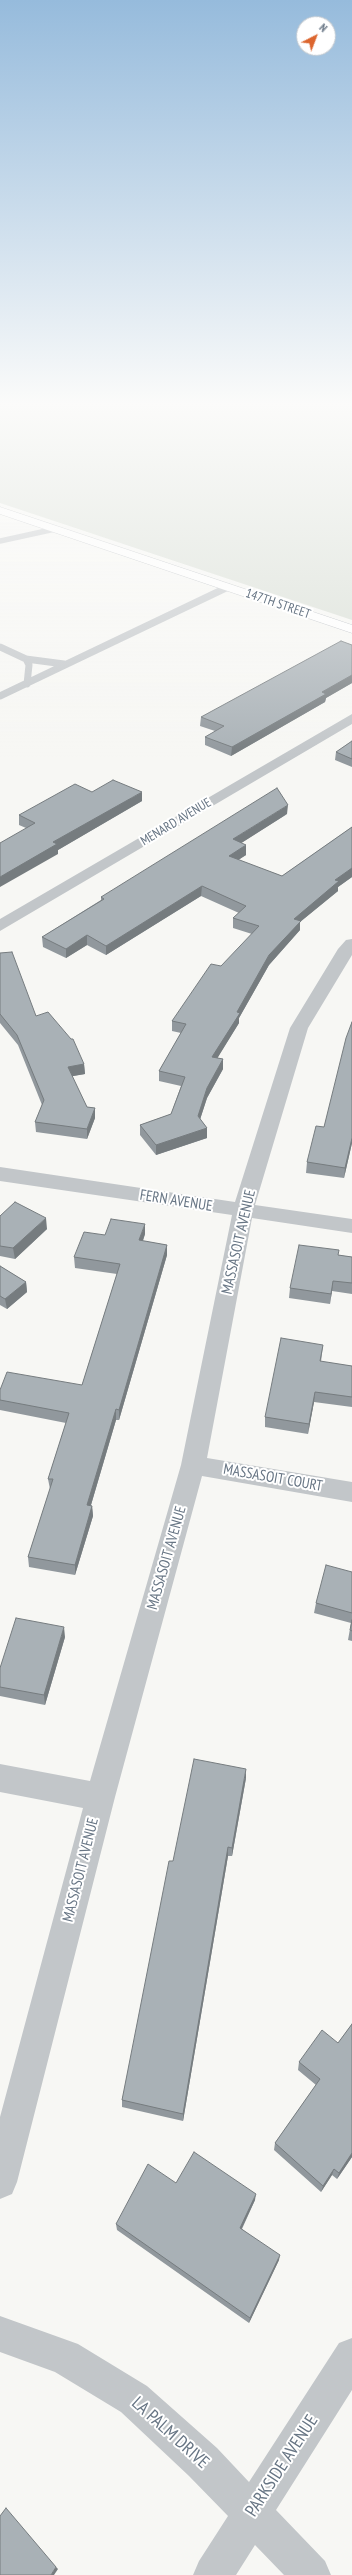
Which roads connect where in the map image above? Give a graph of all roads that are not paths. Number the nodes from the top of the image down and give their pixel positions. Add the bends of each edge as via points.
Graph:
1 (38, 522) edge
2 (56, 528) junction
3 (0, 541) edge
4 (228, 587) junction
5 (352, 629) edge
6 (0, 647) edge
7 (26, 659) junction
8 (69, 664) junction
9 (27, 684) junction
10 (0, 696) edge
11 (352, 718) edge
12 (0, 926) edge
13 (352, 944) edge
14 (0, 1174) edge
15 (243, 1212) junction
16 (352, 1226) edge
17 (193, 1465) junction
18 (352, 1492) edge
19 (0, 1778) edge
20 (100, 1797) junction
21 (0, 2182) edge
22 (0, 2334) edge
23 (352, 2356) edge
24 (253, 2512) junction
25 (213, 2575) edge
26 (311, 2575) edge

1 - 2 main road, 147TH STREET
2 - 3 lane via 31,536
2 - 4 main road, 147TH STREET
4 - 5 main road, 147TH STREET
4 - 8 lane
6 - 7 lane
7 - 8 lane via 48,664
7 - 9 lane via 29,665
8 - 9 lane
9 - 10 lane
11 - 12 street, MENARD AVENUE
13 - 15 street, MASSASOIT AVENUE via 299,1028
14 - 15 street, FERN AVENUE
15 - 16 street, FERN AVENUE
15 - 17 street, MASSASOIT AVENUE
17 - 18 street, MASSASOIT COURT
17 - 20 street, MASSASOIT AVENUE
19 - 20 street
20 - 21 street, MASSASOIT AVENUE
22 - 24 street, LA PALM DRIVE via 65,2357 134,2399 204,2462
23 - 24 street, PARKSIDE AVENUE
24 - 25 street, PARKSIDE AVENUE
24 - 26 street, LA PALM DRIVE

